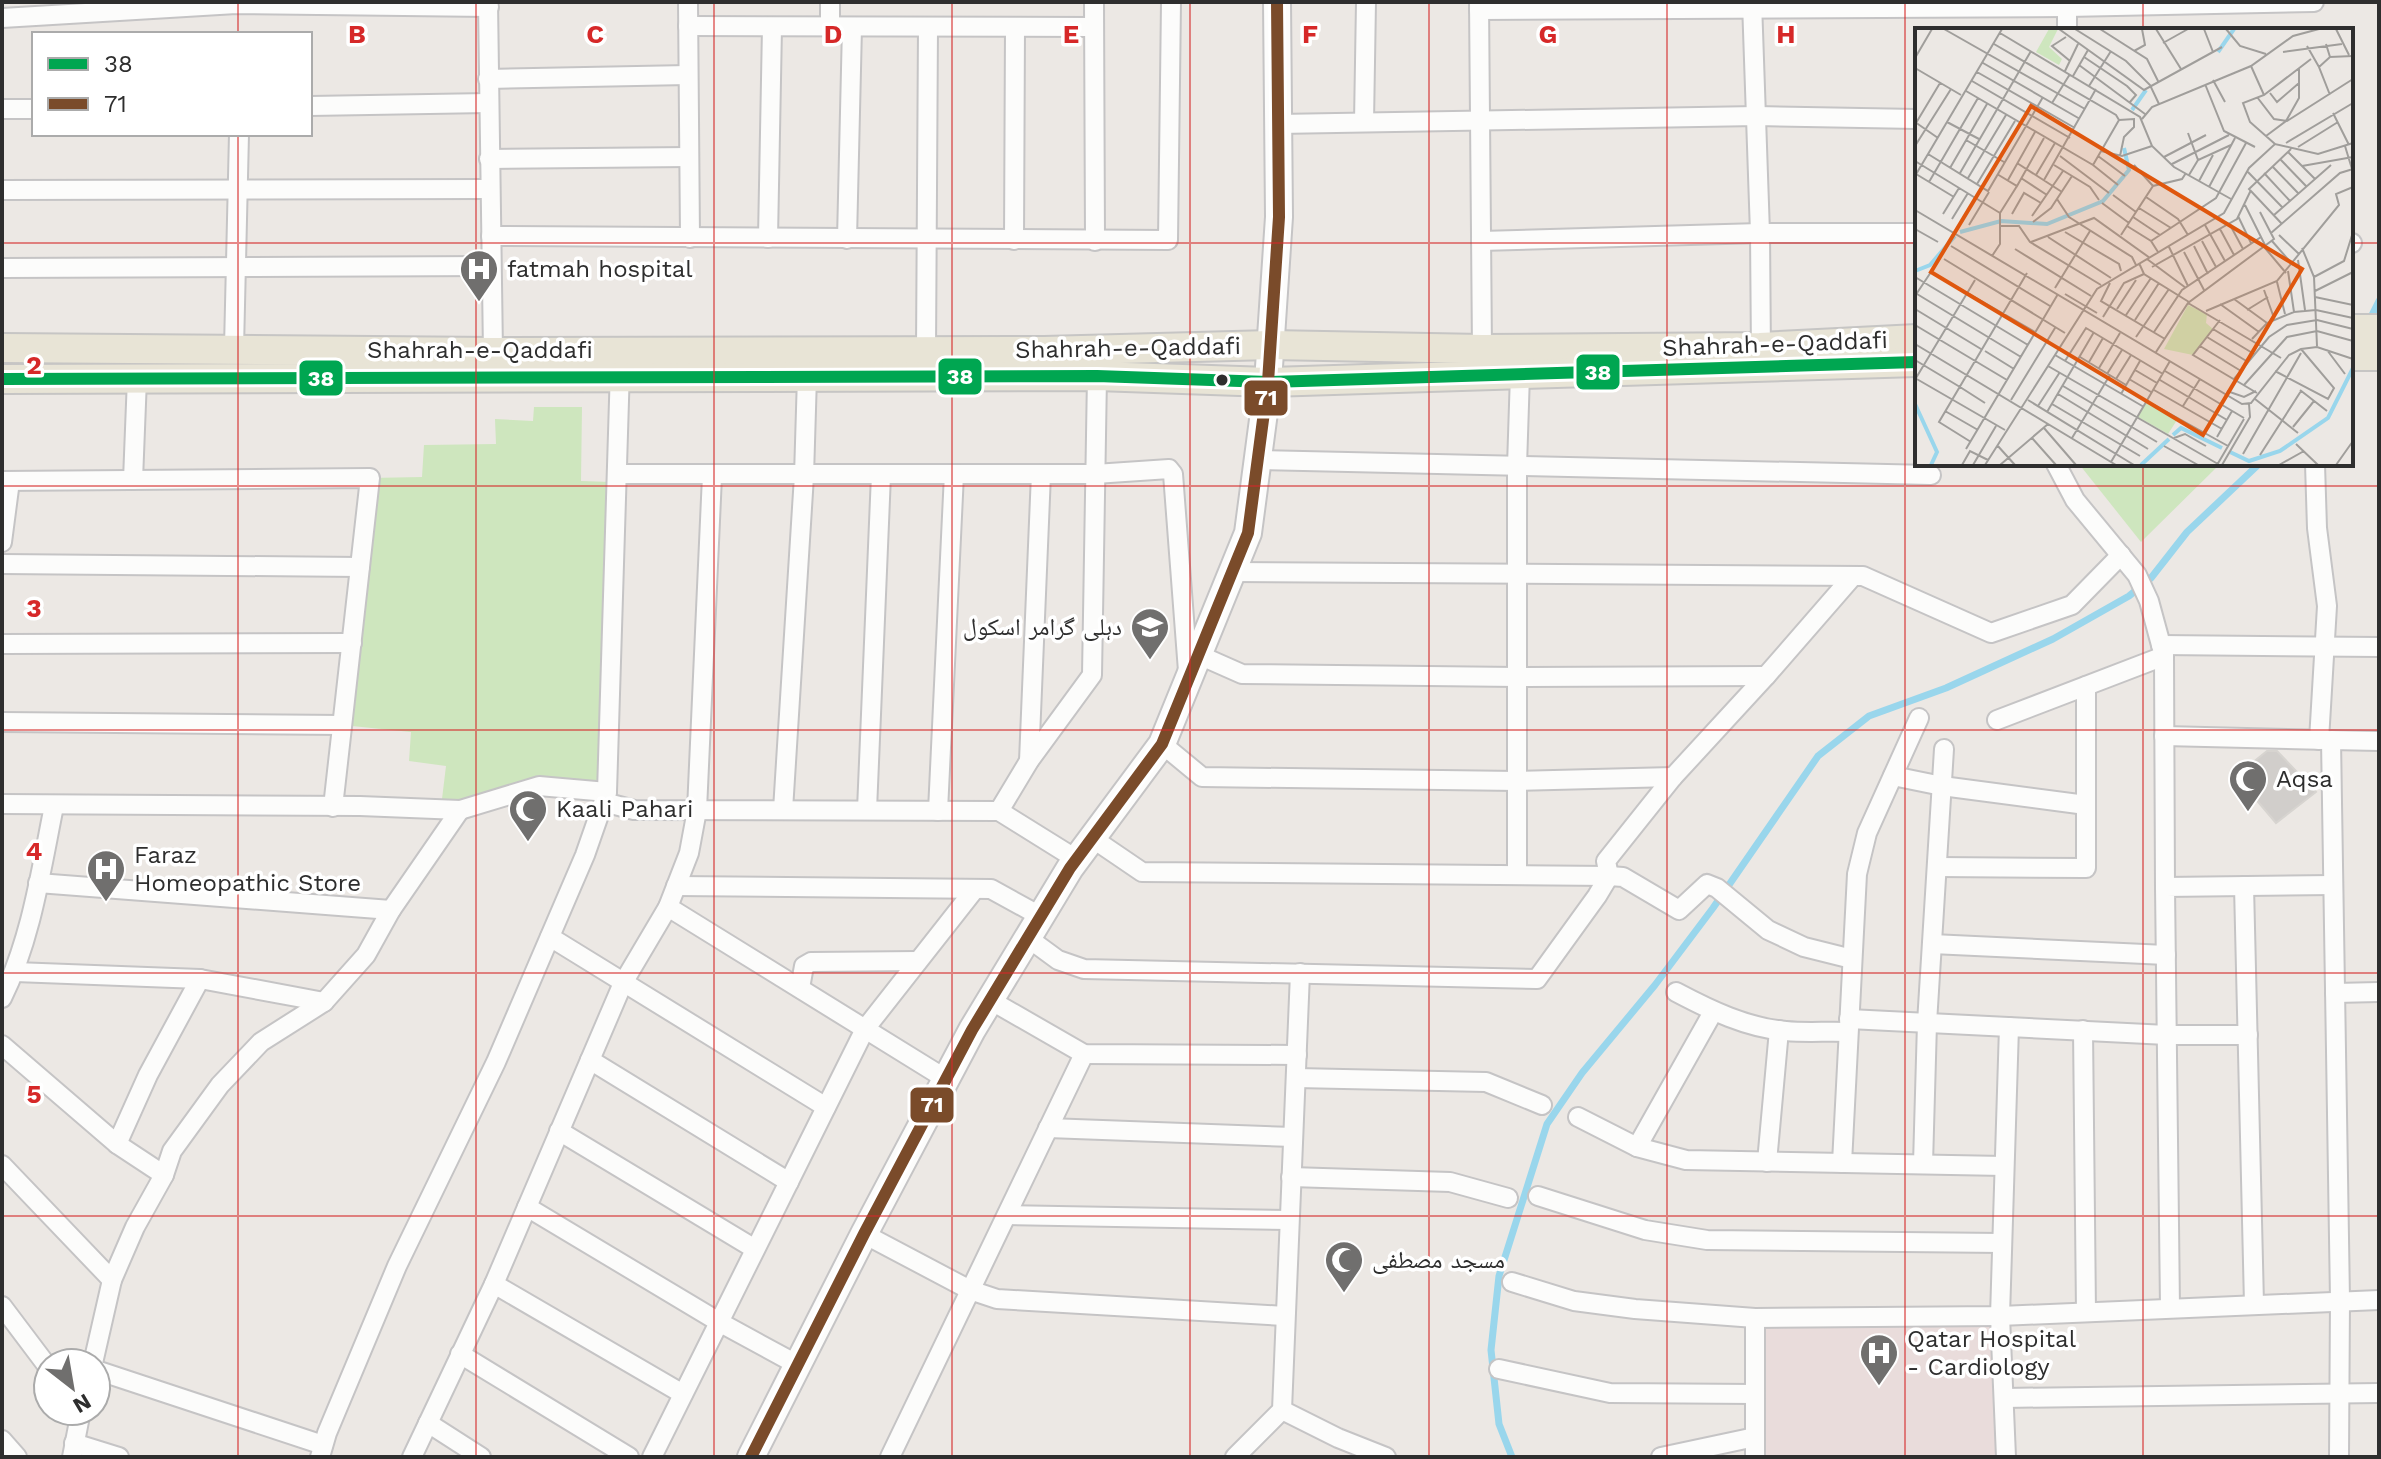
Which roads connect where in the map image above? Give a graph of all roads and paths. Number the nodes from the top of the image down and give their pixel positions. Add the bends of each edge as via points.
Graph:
1 (688, 2) edge
2 (830, 2) edge
3 (1094, 2) edge
4 (1171, 2) edge
5 (1277, 2) edge
6 (1366, 2) edge
7 (2314, 2) edge
8 (488, 4) edge
9 (2067, 4) edge
10 (1752, 5) edge
11 (1479, 6) edge
12 (2, 18) edge
13 (688, 26) junction
14 (772, 27) junction
15 (830, 27) junction
16 (852, 27) junction
17 (928, 27) junction
18 (1015, 27) junction
19 (1094, 27) junction
20 (2067, 28) edge
21 (688, 75) junction
22 (488, 79) junction
23 (488, 103) junction
24 (312, 106) edge
25 (2, 109) edge
26 (32, 109) edge
27 (1757, 116) junction
28 (1915, 119) edge
29 (1481, 120) junction
30 (1364, 122) junction
31 (1278, 124) junction
32 (239, 136) edge
33 (689, 157) junction
34 (489, 159) junction
35 (490, 189) junction
36 (2, 190) edge
37 (238, 190) junction
38 (1760, 233) junction
39 (1915, 233) edge
40 (491, 236) junction
41 (690, 238) junction
42 (768, 238) junction
43 (847, 239) junction
44 (927, 239) junction
45 (1014, 240) junction
46 (1095, 241) junction
47 (1481, 241) junction
48 (491, 266) junction
49 (236, 267) junction
50 (2, 268) edge
51 (2353, 329) edge
52 (2379, 329) edge
53 (1915, 339) edge
54 (1271, 345) junction
55 (2, 348) edge
56 (234, 348) junction
57 (1482, 349) junction
58 (926, 351) junction
59 (493, 352) junction
60 (2353, 356) edge
61 (2379, 356) edge
62 (1761, 357) junction
63 (1915, 362) edge
64 (620, 363) junction
65 (1520, 374) junction
66 (807, 376) junction
67 (1097, 376) junction
68 (137, 378) junction
69 (2, 379) edge
70 (1268, 382) junction
71 (1259, 460) junction
72 (1517, 466) junction
73 (2057, 466) edge
74 (2315, 466) edge
75 (617, 474) junction
76 (954, 474) junction
77 (1041, 474) junction
78 (1095, 474) junction
79 (881, 475) junction
80 (1931, 475) dead end
81 (712, 476) junction
82 (804, 476) junction
83 (133, 480) junction
84 (6, 481) edge
85 (2, 542) edge
86 (2121, 555) junction
87 (2, 564) edge
88 (360, 567) junction
89 (1233, 572) junction
90 (1517, 574) junction
91 (1853, 576) junction
92 (352, 643) junction
93 (2, 644) edge
94 (2327, 646) junction
95 (2379, 647) edge
96 (2162, 651) junction
97 (1194, 667) junction
98 (1766, 676) junction
99 (1517, 677) junction
100 (2086, 686) junction
101 (1919, 718) dead end
102 (1997, 720) dead end
103 (2, 722) edge
104 (342, 725) junction
105 (2164, 736) junction
106 (2325, 740) junction
107 (2379, 741) edge
108 (1162, 744) junction
109 (1944, 749) dead end
110 (1029, 761) junction
111 (1893, 776) junction
112 (1673, 777) junction
113 (1517, 781) junction
114 (1942, 786) junction
115 (605, 797) junction
116 (2, 804) edge
117 (2086, 805) junction
118 (54, 806) junction
119 (333, 807) junction
120 (460, 810) junction
121 (697, 810) junction
122 (783, 810) junction
123 (867, 810) junction
124 (938, 811) junction
125 (999, 811) junction
126 (1084, 848) junction
127 (1937, 867) junction
128 (1517, 875) junction
129 (1609, 876) junction
130 (38, 883) junction
131 (2333, 885) junction
132 (676, 886) junction
133 (2244, 886) junction
134 (2165, 887) junction
135 (975, 889) junction
136 (668, 907) junction
137 (391, 910) junction
138 (1034, 927) junction
139 (550, 937) junction
140 (1932, 944) junction
141 (2166, 955) junction
142 (1852, 959) junction
143 (918, 961) junction
144 (15, 972) junction
145 (1300, 973) junction
146 (200, 979) junction
147 (623, 983) junction
148 (800, 988) junction
149 (1676, 992) dead end
150 (2379, 992) edge
151 (2335, 993) junction
152 (2, 998) edge
153 (990, 1000) junction
154 (324, 1002) junction
155 (1713, 1012) junction
156 (1927, 1023) junction
157 (1849, 1025) junction
158 (2009, 1027) junction
159 (865, 1029) junction
160 (1779, 1030) junction
161 (2083, 1030) junction
162 (2167, 1035) junction
163 (2248, 1035) junction
164 (2, 1045) edge
165 (1084, 1054) junction
166 (1297, 1055) junction
167 (590, 1060) junction
168 (1296, 1078) junction
169 (946, 1079) junction
170 (1542, 1105) dead end
171 (826, 1107) junction
172 (1578, 1117) dead end
173 (1048, 1128) junction
174 (559, 1131) junction
175 (1293, 1137) junction
176 (117, 1144) junction
177 (1637, 1147) junction
178 (1767, 1162) junction
179 (1842, 1163) junction
180 (1923, 1164) junction
181 (2, 1165) edge
182 (2004, 1166) junction
183 (164, 1175) junction
184 (1291, 1177) junction
185 (789, 1182) junction
186 (1538, 1196) dead end
187 (1508, 1198) dead end
188 (527, 1207) junction
189 (1007, 1215) junction
190 (1289, 1220) junction
191 (864, 1234) junction
192 (2002, 1243) junction
193 (755, 1249) junction
194 (112, 1280) junction
195 (1512, 1282) dead end
196 (494, 1284) junction
197 (970, 1290) junction
198 (2340, 1300) junction
199 (2379, 1300) edge
200 (2254, 1304) junction
201 (2, 1306) edge
202 (2170, 1308) junction
203 (2086, 1312) junction
204 (1285, 1316) junction
205 (2000, 1316) junction
206 (1755, 1318) junction
207 (719, 1322) junction
208 (33, 1347) edge
209 (97, 1347) edge
210 (460, 1354) junction
211 (798, 1365) junction
212 (1499, 1369) dead end
213 (112, 1376) edge
214 (2340, 1393) junction
215 (2379, 1393) edge
216 (683, 1394) junction
217 (1755, 1394) junction
218 (2004, 1398) junction
219 (1282, 1410) junction
220 (428, 1423) junction
221 (78, 1427) edge
222 (1755, 1437) junction
223 (2, 1440) edge
224 (73, 1450) edge
225 (321, 1451) edge
226 (17, 1457) edge
227 (119, 1457) edge
228 (412, 1457) edge
229 (481, 1457) edge
230 (629, 1457) edge
231 (652, 1457) edge
232 (751, 1457) edge
233 (890, 1457) edge
234 (1235, 1457) edge
235 (1386, 1457) edge
236 (1661, 1457) edge
237 (1755, 1457) edge
238 (2006, 1457) edge
239 (2339, 1457) edge

1 - 13 street
2 - 15 street
3 - 19 street
4 - 46 street via 1168,240
5 - 31 main road
6 - 30 street
7 - 9 street
8 - 12 street via 236,4
8 - 22 street
9 - 10 street
9 - 20 street
10 - 11 street
10 - 27 street
11 - 29 street
13 - 14 street
13 - 21 street
14 - 15 street
14 - 42 street
15 - 16 street
16 - 17 street
16 - 43 street
17 - 18 street
17 - 44 street
18 - 19 street
18 - 45 street
19 - 46 street
21 - 22 street
21 - 33 street
22 - 23 street
23 - 24 street
23 - 34 street
25 - 26 street
27 - 28 street
27 - 29 street
27 - 38 street
29 - 30 street
29 - 47 street
30 - 31 street
31 - 54 main road
32 - 37 street
33 - 34 street
33 - 41 street
34 - 35 street
35 - 37 street
35 - 40 street
36 - 37 street
37 - 49 street
38 - 39 street
38 - 47 street
38 - 62 street
40 - 41 street
40 - 48 street
41 - 42 street
42 - 43 street
43 - 44 street
44 - 45 street
44 - 58 street
45 - 46 street
47 - 57 street
48 - 49 street
48 - 59 street
49 - 50 street
49 - 56 street
51 - 52 main road
53 - 62 main road, Shahrah-e-Qaddafi
54 - 57 main road, Shahrah-e-Qaddafi
54 - 58 main road, Shahrah-e-Qaddafi
54 - 70 main road
55 - 56 main road, Shahrah-e-Qaddafi
56 - 59 main road, Shahrah-e-Qaddafi
57 - 62 main road, Shahrah-e-Qaddafi
58 - 64 main road, Shahrah-e-Qaddafi
59 - 64 main road, Shahrah-e-Qaddafi
60 - 61 main road
62 - 63 main road, Shahrah-e-Qaddafi
62 - 65 main road, Shahrah-e-Qaddafi
64 - 66 main road, Shahrah-e-Qaddafi
64 - 68 main road, Shahrah-e-Qaddafi
64 - 75 street
65 - 70 main road, Shahrah-e-Qaddafi
65 - 72 street
66 - 67 main road, Shahrah-e-Qaddafi
66 - 82 street
67 - 70 main road, Shahrah-e-Qaddafi
67 - 78 street
68 - 69 main road, Shahrah-e-Qaddafi
68 - 83 street
70 - 71 main road
71 - 72 street
71 - 89 main road via 1248,533
72 - 80 street
72 - 90 street
73 - 86 street via 2075,500
74 - 94 street
75 - 81 street
75 - 115 street
76 - 77 street
76 - 79 street
76 - 124 street
77 - 78 street
77 - 110 street
78 - 97 street via 1169,469 1173,474
78 - 110 street via 1092,675
79 - 82 street
79 - 123 street
81 - 82 street
81 - 121 street
82 - 122 street
83 - 84 street
83 - 88 street via 370,478
84 - 85 street
86 - 91 street via 2072,605 1991,633
86 - 96 street via 2149,601
87 - 88 street
88 - 92 street
89 - 90 street
89 - 97 main road
90 - 91 street
90 - 99 street
91 - 98 street
92 - 93 street
92 - 104 street
94 - 95 street
94 - 96 street
94 - 106 street
96 - 100 street
96 - 105 street
97 - 99 street via 1242,674
97 - 108 main road
98 - 99 street
98 - 112 street
99 - 113 street
100 - 102 street
100 - 117 street
101 - 111 street
103 - 104 street
104 - 119 street
105 - 106 street
105 - 134 street
106 - 107 street
106 - 131 street
108 - 113 street via 1202,777
108 - 126 main road
109 - 114 street
110 - 125 street
111 - 114 street
111 - 142 street via 1867,833 1857,874
112 - 113 street
112 - 129 street via 1606,861
113 - 128 street
114 - 117 street
114 - 127 street
115 - 120 street via 539,786
115 - 121 street via 634,810
115 - 139 street
116 - 118 street
117 - 127 street via 2086,868
118 - 119 street
118 - 130 street
119 - 120 street
120 - 137 street
121 - 122 street
121 - 132 street
122 - 123 street
123 - 124 street
124 - 125 street
125 - 126 street
126 - 128 street via 1142,872
126 - 138 main road
127 - 140 street
128 - 129 street
129 - 142 street via 1623,877 1679,910 1707,884 1768,930 1804,947
129 - 145 street via 1537,979
130 - 137 street
130 - 144 street
131 - 133 street
131 - 151 street
132 - 135 street
132 - 136 street
133 - 134 street
133 - 163 street
134 - 141 street
135 - 138 street via 991,889
135 - 143 street
136 - 147 street
136 - 148 street
137 - 154 street via 366,955
138 - 145 street via 1058,960 1084,969
138 - 153 main road
139 - 147 street
139 - 225 street via 397,1266
140 - 141 street
140 - 156 street
141 - 162 street
142 - 157 street
143 - 148 street via 807,963
143 - 159 street
144 - 146 street
144 - 152 street
145 - 166 street
146 - 154 street
146 - 176 street
147 - 167 street
147 - 171 street
148 - 159 street
149 - 155 street
150 - 151 street
151 - 198 street
153 - 165 street
153 - 169 main road
154 - 183 street via 261,1042 220,1085 172,1151
155 - 160 street
155 - 177 street
156 - 157 street
156 - 158 street
156 - 180 street
157 - 160 street
157 - 179 street
158 - 161 street
158 - 182 street
159 - 169 street
159 - 171 street
160 - 178 street
161 - 162 street
161 - 203 street
162 - 163 street
162 - 202 street
163 - 200 street
164 - 176 street
165 - 166 street
165 - 173 street
166 - 168 street
167 - 174 street
167 - 185 street
168 - 170 street via 1486,1082
168 - 175 street
169 - 191 main road
171 - 185 street
172 - 177 street
173 - 175 street
173 - 189 street
174 - 188 street
174 - 193 street
175 - 184 street
176 - 183 street
177 - 178 street via 1686,1160
178 - 179 street
179 - 180 street
180 - 182 street
181 - 194 street
182 - 192 street
183 - 194 street
184 - 187 street via 1450,1182
184 - 190 street
185 - 193 street
186 - 192 street via 1645,1230 1707,1240
188 - 196 street
188 - 207 street
189 - 190 street
189 - 197 street
190 - 204 street
191 - 197 street
191 - 211 main road
192 - 205 street
193 - 207 street
194 - 209 street
195 - 206 street via 1574,1301
196 - 210 street
196 - 216 street
197 - 204 street via 997,1299
197 - 233 street
198 - 199 street
198 - 200 street
198 - 214 street
200 - 202 street
201 - 208 street
202 - 203 street
203 - 205 street
204 - 219 street
205 - 206 street
205 - 218 street
206 - 217 street
207 - 211 street
207 - 216 street
210 - 220 street
210 - 230 street
211 - 232 main road
212 - 217 street via 1610,1393
213 - 225 street
214 - 215 street
214 - 218 street
214 - 239 street
216 - 231 street
217 - 222 street
218 - 238 street
219 - 234 street
219 - 235 street
220 - 228 street
220 - 229 street
221 - 224 street
222 - 236 street
222 - 237 street
223 - 226 street
224 - 227 street

